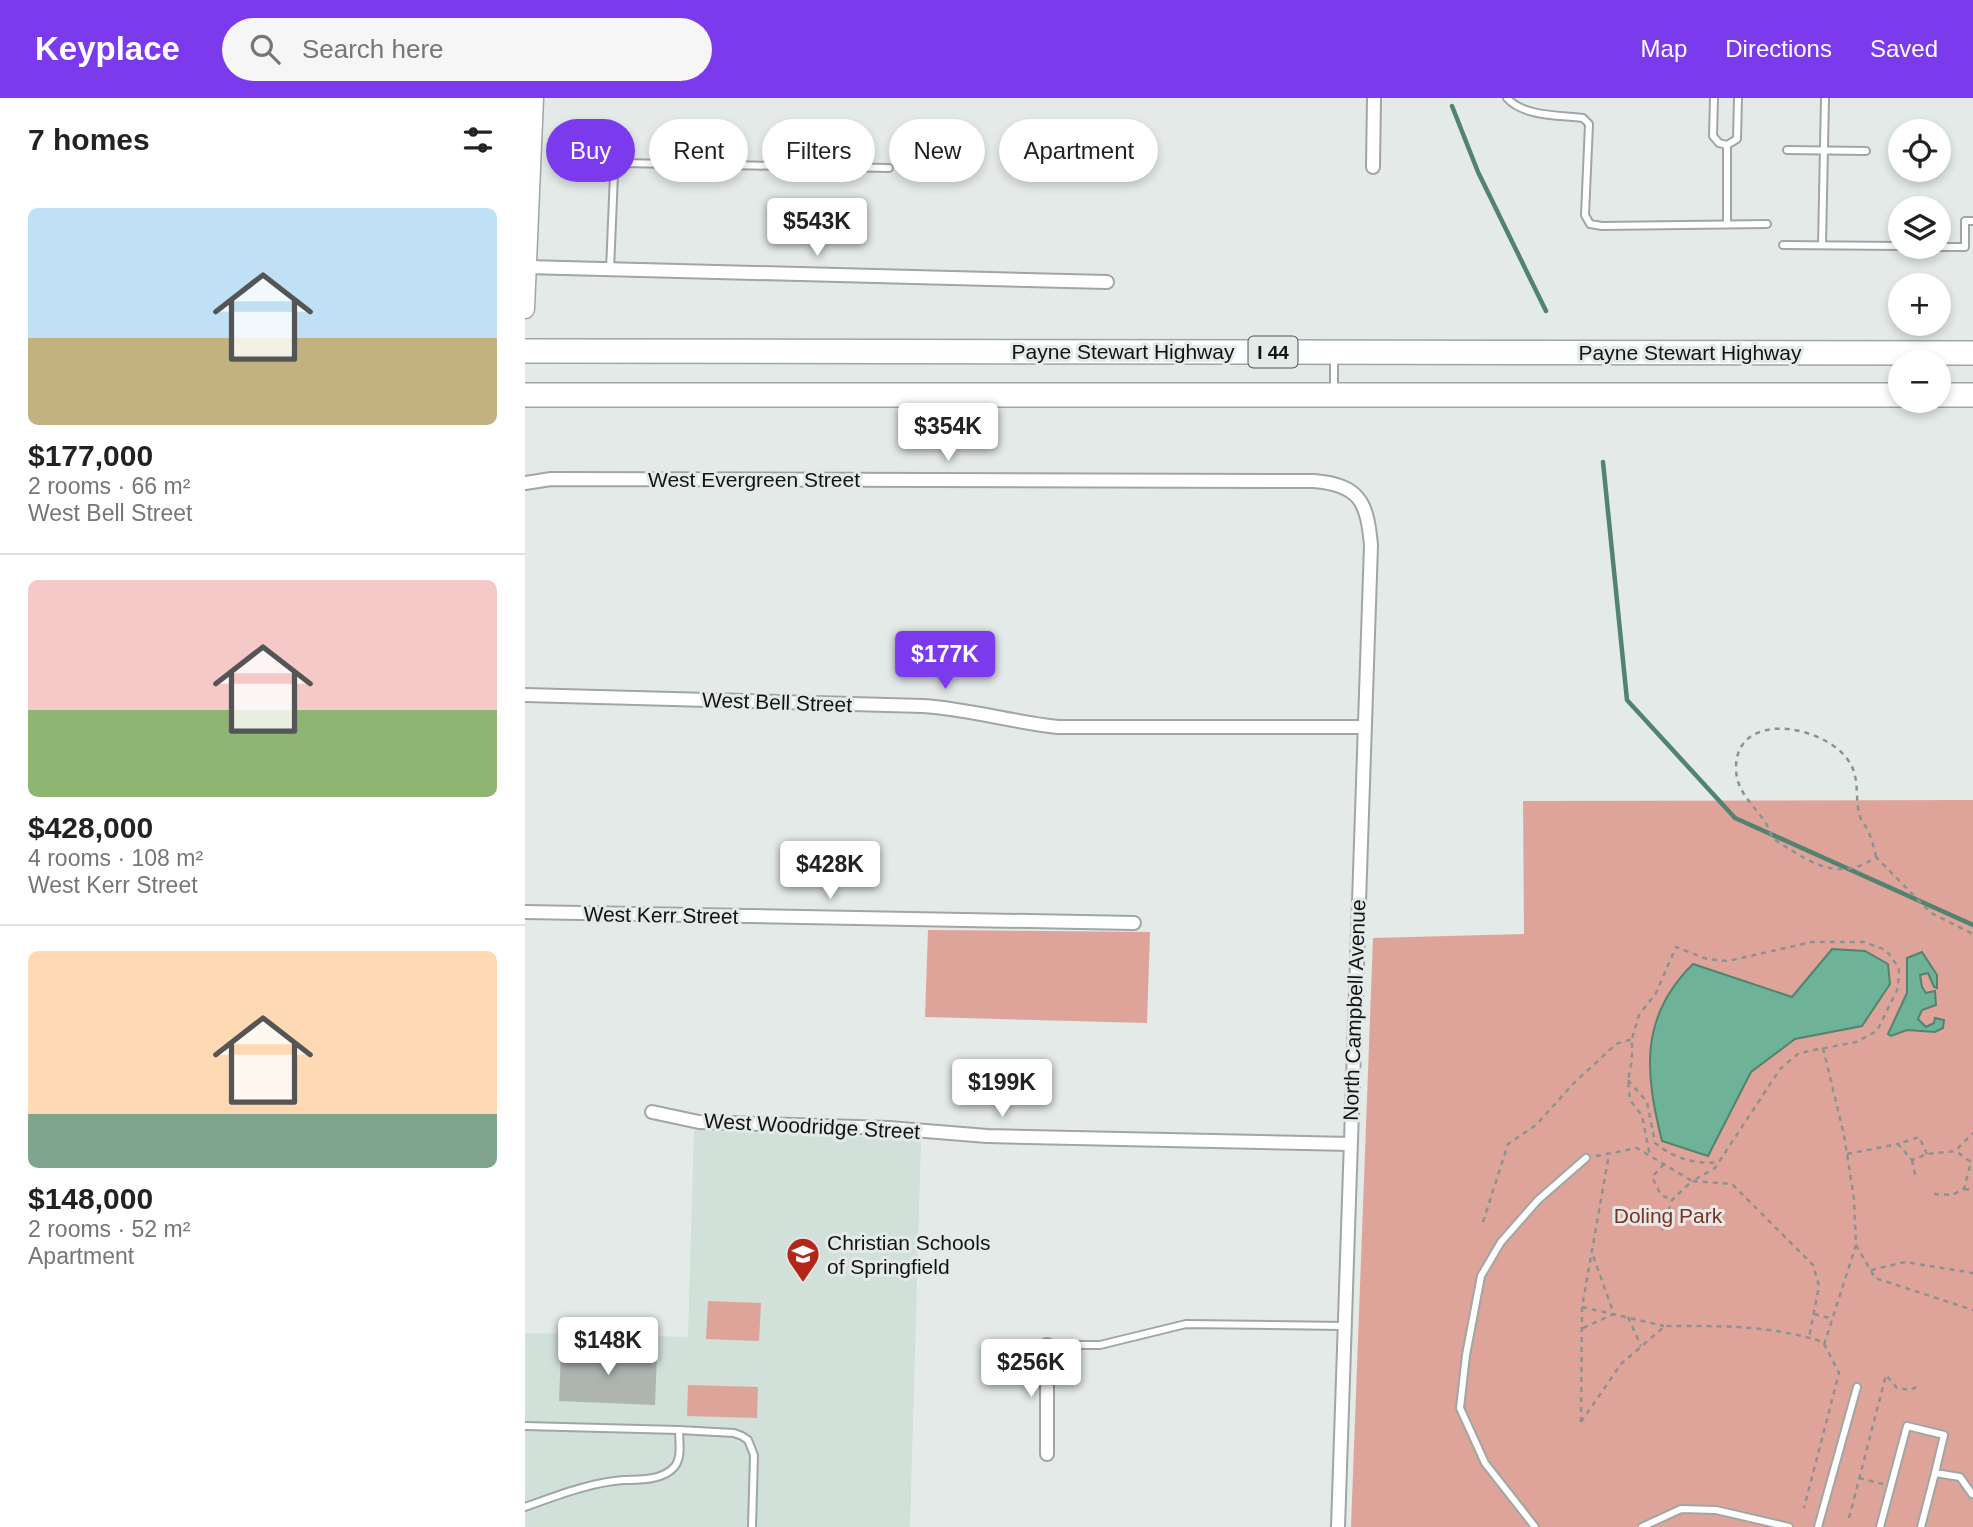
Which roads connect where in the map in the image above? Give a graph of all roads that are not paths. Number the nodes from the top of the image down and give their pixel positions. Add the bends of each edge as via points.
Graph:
1 (534, 98) edge
2 (1374, 98) edge
3 (1507, 98) edge
4 (1714, 98) edge
5 (1738, 98) edge
6 (1825, 98) edge
7 (1727, 145) junction
8 (528, 150) edge
9 (1787, 150) dead end
10 (1824, 151) junction
11 (1866, 151) dead end
12 (1373, 167) dead end
13 (889, 168) dead end
14 (1973, 221) edge
15 (1727, 223) junction
16 (1767, 224) dead end
17 (1783, 245) dead end
18 (1822, 245) junction
19 (1888, 246) edge
20 (1951, 247) edge
21 (1969, 247) edge
22 (526, 267) edge
23 (610, 270) junction
24 (1107, 282) dead end
25 (525, 309) edge
26 (525, 351) edge
27 (1334, 352) junction
28 (1973, 353) edge
29 (525, 395) edge
30 (1334, 395) junction
31 (1888, 395) edge
32 (1951, 395) edge
33 (1973, 395) edge
34 (525, 483) edge
35 (1359, 496) joint
36 (525, 695) edge
37 (1363, 727) junction
38 (525, 912) edge
39 (1134, 923) dead end
40 (652, 1112) dead end
41 (1350, 1144) junction
42 (1586, 1158) road end
43 (1344, 1326) junction
44 (1047, 1345) joint
45 (1857, 1387) dead end
46 (525, 1426) edge
47 (679, 1430) junction
48 (1047, 1454) dead end
49 (1935, 1473) junction
50 (1972, 1494) edge
51 (525, 1507) edge
52 (752, 1527) edge
53 (1338, 1527) edge
54 (1535, 1527) edge
55 (1642, 1527) edge
56 (1789, 1527) edge
57 (1818, 1527) edge
58 (1880, 1527) edge
59 (1921, 1527) edge

1 - 8 main road
2 - 12 street
3 - 15 lane via 1528,111 1583,118 1588,124 1585,215 1590,224
4 - 7 lane via 1713,136
5 - 7 lane via 1737,139
6 - 10 lane
7 - 15 lane
8 - 22 main road
9 - 10 lane
10 - 11 lane
10 - 18 lane
13 - 23 lane via 622,163 614,174
14 - 21 lane via 1965,221
15 - 16 lane
17 - 18 lane
18 - 19 lane
20 - 21 lane
22 - 23 street
22 - 25 main road
23 - 24 street
26 - 27 highway, Payne Stewart Highway / I 44
27 - 28 highway, Payne Stewart Highway / I 44
27 - 30 lane
29 - 30 highway, Payne Stewart Highway / I 44
30 - 31 highway, Payne Stewart Highway / I 44
32 - 33 highway
34 - 35 street, West Evergreen Street via 551,479 1314,481 1348,488
35 - 37 street, North Campbell Avenue via 1371,545
36 - 37 street, West Bell Street via 923,706 1058,727
37 - 41 street, North Campbell Avenue
38 - 39 street, West Kerr Street
40 - 41 street, West Woodridge Street via 699,1122 987,1136
41 - 43 street, North Campbell Avenue
42 - 54 lane via 1538,1200 1501,1242 1481,1276 1466,1354 1460,1408 1485,1463
43 - 44 lane via 1187,1324 1100,1345
43 - 53 street, North Campbell Avenue
44 - 48 street
45 - 57 lane
46 - 47 lane
47 - 51 lane via 679,1455 669,1472 609,1482
47 - 52 lane via 734,1433 748,1440 754,1455
49 - 50 lane via 1960,1477
49 - 58 lane via 1944,1435 1907,1426
49 - 59 lane
55 - 56 lane via 1681,1509 1716,1510

